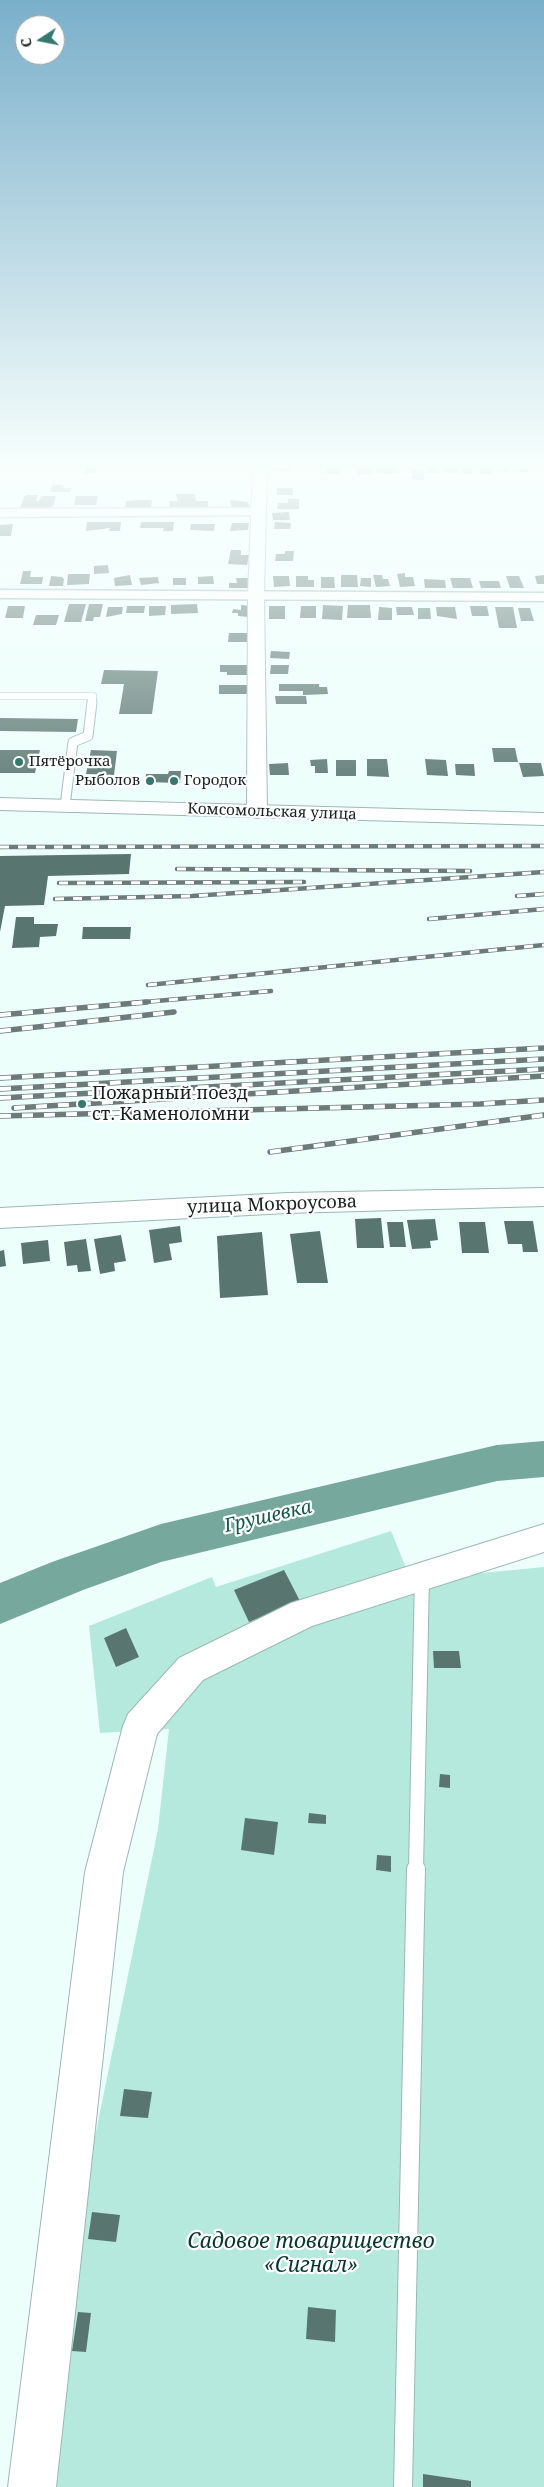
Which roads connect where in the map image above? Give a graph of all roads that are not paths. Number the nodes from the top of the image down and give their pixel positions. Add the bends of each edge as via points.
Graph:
1 (256, 584) edge
2 (0, 594) edge
3 (256, 595) junction
4 (544, 597) edge
5 (0, 696) edge
6 (0, 804) edge
7 (65, 806) junction
8 (256, 812) junction
9 (544, 819) edge
10 (544, 1196) edge
11 (0, 1218) edge
12 (544, 1538) edge
13 (422, 1575) junction
14 (32, 2487) edge
15 (403, 2487) edge

1 - 3 street
2 - 3 street
3 - 4 street
3 - 8 street
5 - 7 lane via 93,696 88,736 73,742
6 - 7 street, Комсомольская улица
7 - 8 street, Комсомольская улица
8 - 9 street, Комсомольская улица
10 - 11 street, улица Мокроусова
12 - 13 street
13 - 14 street via 303,1614 191,1669 141,1726 104,1872
13 - 15 lane

